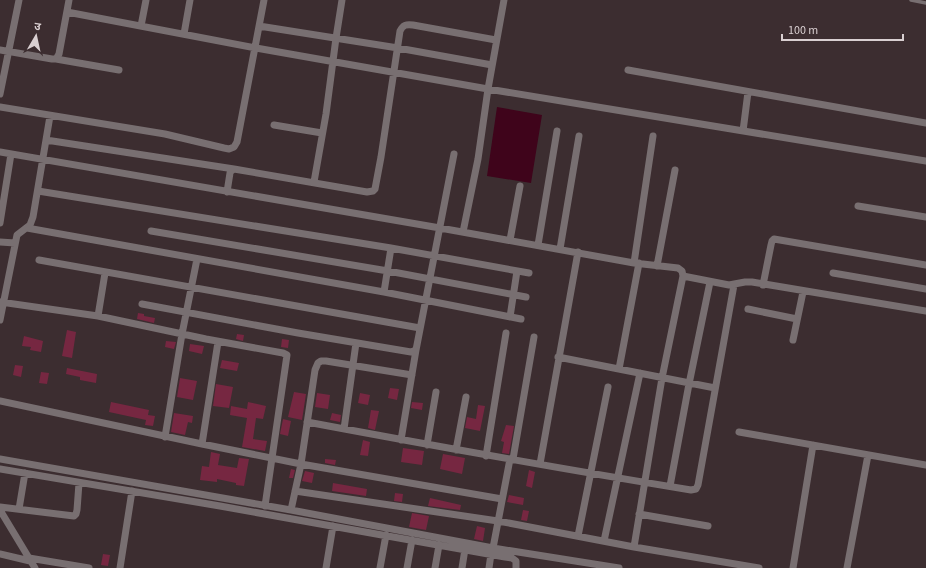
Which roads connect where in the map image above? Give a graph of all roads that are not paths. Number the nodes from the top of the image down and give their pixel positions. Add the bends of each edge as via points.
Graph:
1 (18, 0) edge
2 (69, 0) edge
3 (146, 0) edge
4 (190, 0) edge
5 (264, 0) edge
6 (342, 0) edge
7 (504, 0) edge
8 (911, 0) edge
9 (926, 2) edge
10 (67, 12) junction
11 (142, 26) junction
12 (259, 26) junction
13 (184, 34) junction
14 (336, 38) junction
15 (496, 40) junction
16 (256, 48) junction
17 (398, 48) junction
18 (0, 50) edge
19 (9, 52) junction
20 (56, 59) junction
21 (332, 61) junction
22 (492, 65) junction
23 (118, 70) dead end
24 (628, 70) dead end
25 (394, 72) junction
26 (488, 89) junction
27 (748, 92) junction
28 (0, 94) edge
29 (0, 107) edge
30 (50, 116) junction
31 (926, 123) edge
32 (274, 125) dead end
33 (557, 131) dead end
34 (743, 131) junction
35 (322, 133) junction
36 (579, 136) dead end
37 (653, 136) dead end
38 (46, 140) junction
39 (0, 152) edge
40 (11, 154) junction
41 (454, 154) dead end
42 (43, 160) junction
43 (926, 161) edge
44 (234, 169) junction
45 (675, 170) dead end
46 (314, 182) junction
47 (520, 186) dead end
48 (38, 191) junction
49 (227, 192) junction
50 (858, 206) dead end
51 (926, 217) edge
52 (0, 223) edge
53 (27, 228) junction
54 (440, 228) junction
55 (151, 231) dead end
56 (463, 232) junction
57 (510, 240) junction
58 (0, 242) edge
59 (15, 243) junction
60 (538, 245) junction
61 (391, 248) junction
62 (560, 249) junction
63 (578, 252) junction
64 (434, 257) junction
65 (197, 259) junction
66 (39, 260) dead end
67 (636, 263) junction
68 (926, 264) edge
69 (657, 266) junction
70 (388, 271) junction
71 (517, 271) junction
72 (105, 272) junction
73 (529, 273) dead end
74 (833, 274) dead end
75 (683, 276) junction
76 (430, 279) junction
77 (710, 282) junction
78 (734, 285) junction
79 (763, 285) junction
80 (191, 287) junction
81 (926, 290) edge
82 (384, 292) junction
83 (803, 292) junction
84 (513, 294) junction
85 (526, 297) dead end
86 (426, 301) junction
87 (2, 302) edge
88 (142, 304) dead end
89 (748, 309) dead end
90 (926, 311) edge
91 (186, 313) junction
92 (98, 316) junction
93 (510, 317) junction
94 (521, 319) dead end
95 (797, 319) junction
96 (0, 320) edge
97 (420, 328) junction
98 (506, 333) dead end
99 (182, 334) junction
100 (534, 337) dead end
101 (793, 340) dead end
102 (218, 342) junction
103 (356, 343) junction
104 (416, 350) junction
105 (558, 358) junction
106 (353, 366) junction
107 (619, 369) junction
108 (640, 373) junction
109 (412, 375) junction
110 (662, 378) junction
111 (689, 384) junction
112 (608, 386) dead end
113 (715, 388) junction
114 (436, 392) dead end
115 (466, 397) dead end
116 (0, 401) edge
117 (307, 422) junction
118 (344, 429) junction
119 (739, 432) dead end
120 (165, 437) junction
121 (401, 440) junction
122 (202, 444) junction
123 (428, 445) junction
124 (813, 445) junction
125 (456, 450) junction
126 (868, 454) junction
127 (486, 456) junction
128 (271, 457) junction
129 (0, 459) edge
130 (511, 459) junction
131 (301, 464) junction
132 (540, 464) junction
133 (926, 465) edge
134 (0, 468) edge
135 (25, 473) junction
136 (590, 473) junction
137 (618, 478) junction
138 (644, 482) junction
139 (79, 483) junction
140 (670, 486) junction
141 (295, 491) junction
142 (132, 492) junction
143 (502, 499) junction
144 (265, 506) junction
145 (0, 507) edge
146 (19, 509) junction
147 (0, 510) edge
148 (291, 510) junction
149 (639, 514) junction
150 (498, 521) junction
151 (333, 526) junction
152 (708, 526) dead end
153 (386, 535) junction
154 (578, 536) junction
155 (412, 540) junction
156 (604, 541) junction
157 (439, 545) junction
158 (634, 547) junction
159 (465, 550) junction
160 (492, 551) junction
161 (0, 554) edge
162 (30, 559) junction
163 (35, 568) edge
164 (89, 568) edge
165 (120, 568) edge
166 (326, 568) edge
167 (380, 568) edge
168 (407, 568) edge
169 (435, 568) edge
170 (462, 568) edge
171 (489, 568) edge
172 (516, 568) edge
173 (619, 568) edge
174 (759, 568) edge
175 (793, 568) edge
176 (847, 568) edge

1 - 19 street
2 - 10 street
3 - 11 street
4 - 13 street
5 - 12 street
6 - 14 street
7 - 15 street
8 - 9 lane
10 - 11 street
10 - 20 street
11 - 13 street
12 - 14 street
12 - 16 street
13 - 16 street
14 - 17 street
14 - 21 street
15 - 17 street via 407,24 400,31
15 - 22 street
16 - 21 street
16 - 30 street via 237,142 229,149 165,134
17 - 22 street
17 - 25 street
18 - 19 street
19 - 20 street
19 - 28 street
20 - 23 street
21 - 25 street
21 - 35 street
22 - 26 street
24 - 27 street
25 - 26 street
25 - 46 street via 373,192
26 - 34 street
26 - 56 street via 478,159
27 - 31 street
27 - 34 street
29 - 30 street
30 - 38 street
32 - 35 street
33 - 60 street
34 - 43 street
35 - 46 street
36 - 62 street
37 - 67 street
38 - 42 street
38 - 44 street
39 - 40 street
40 - 42 street
40 - 52 street
41 - 54 street
42 - 48 street
42 - 49 street
44 - 46 street
44 - 49 street via 230,173
45 - 69 street
47 - 57 street
48 - 53 street via 33,217
48 - 61 street
49 - 54 street
50 - 51 street
53 - 59 street via 17,235
53 - 65 street
54 - 56 street
54 - 64 street
55 - 70 street
56 - 57 street
57 - 60 street
58 - 59 street
59 - 87 street
60 - 62 street
61 - 64 street
61 - 70 street
62 - 63 street
63 - 67 street
63 - 105 street
64 - 71 street
64 - 76 street
65 - 80 street
65 - 82 street
66 - 72 street
67 - 69 street
67 - 107 street
68 - 79 street via 774,239
69 - 75 street via 678,268
70 - 76 street
70 - 82 street
71 - 73 street
71 - 84 street
72 - 80 street
72 - 92 street
74 - 81 street
75 - 77 street
75 - 110 street
76 - 84 street
76 - 86 street
77 - 78 street
77 - 111 street
78 - 79 street via 745,282
78 - 113 street
79 - 83 street
80 - 91 street
80 - 97 street
82 - 86 street
83 - 90 street
83 - 95 street
84 - 85 street
84 - 93 street
86 - 93 street
86 - 97 street
87 - 92 street
87 - 96 street
88 - 91 street
89 - 95 street
91 - 99 street
91 - 103 street
92 - 99 street
93 - 94 street
95 - 101 street
97 - 104 street
98 - 127 street
99 - 102 street
99 - 120 street
100 - 130 street
102 - 122 street
102 - 128 street via 287,355
103 - 104 street via 406,352
103 - 106 street
104 - 109 street
105 - 107 street
105 - 132 street
106 - 109 street
106 - 117 street via 318,362
106 - 118 street
107 - 108 street
108 - 110 street
108 - 137 street
109 - 121 street
110 - 111 street
110 - 138 street
111 - 113 street
111 - 140 street
112 - 136 street
113 - 140 street via 698,485 692,490
114 - 123 street
115 - 125 street
116 - 120 street
117 - 118 street
117 - 131 street
118 - 121 street
119 - 124 street
120 - 122 street
121 - 123 street
122 - 128 street
123 - 125 street
124 - 126 street
124 - 175 street
125 - 127 street
126 - 133 street
126 - 176 street
127 - 130 street
128 - 131 street
128 - 144 street
129 - 144 street
130 - 132 street
130 - 143 street
131 - 141 street
131 - 143 street
132 - 136 street
134 - 135 street
135 - 139 street
135 - 146 street
136 - 137 street
136 - 154 street
137 - 138 street
137 - 156 street
138 - 140 street
138 - 149 street
139 - 142 street
139 - 146 street via 77,510 74,516
141 - 148 street
141 - 150 street
142 - 151 street
142 - 165 street
143 - 150 street
144 - 148 street
145 - 146 street
147 - 162 street
148 - 160 street
149 - 152 street
149 - 158 street
150 - 154 street
150 - 160 street
151 - 153 street
151 - 166 street
153 - 155 street
153 - 167 street
154 - 156 street
155 - 157 street
155 - 168 street
156 - 158 street
157 - 159 street
157 - 169 street
158 - 174 street
159 - 160 street
159 - 170 street
160 - 171 street
160 - 172 street via 512,558 516,561
160 - 173 street
161 - 162 street
162 - 163 street
162 - 164 street

